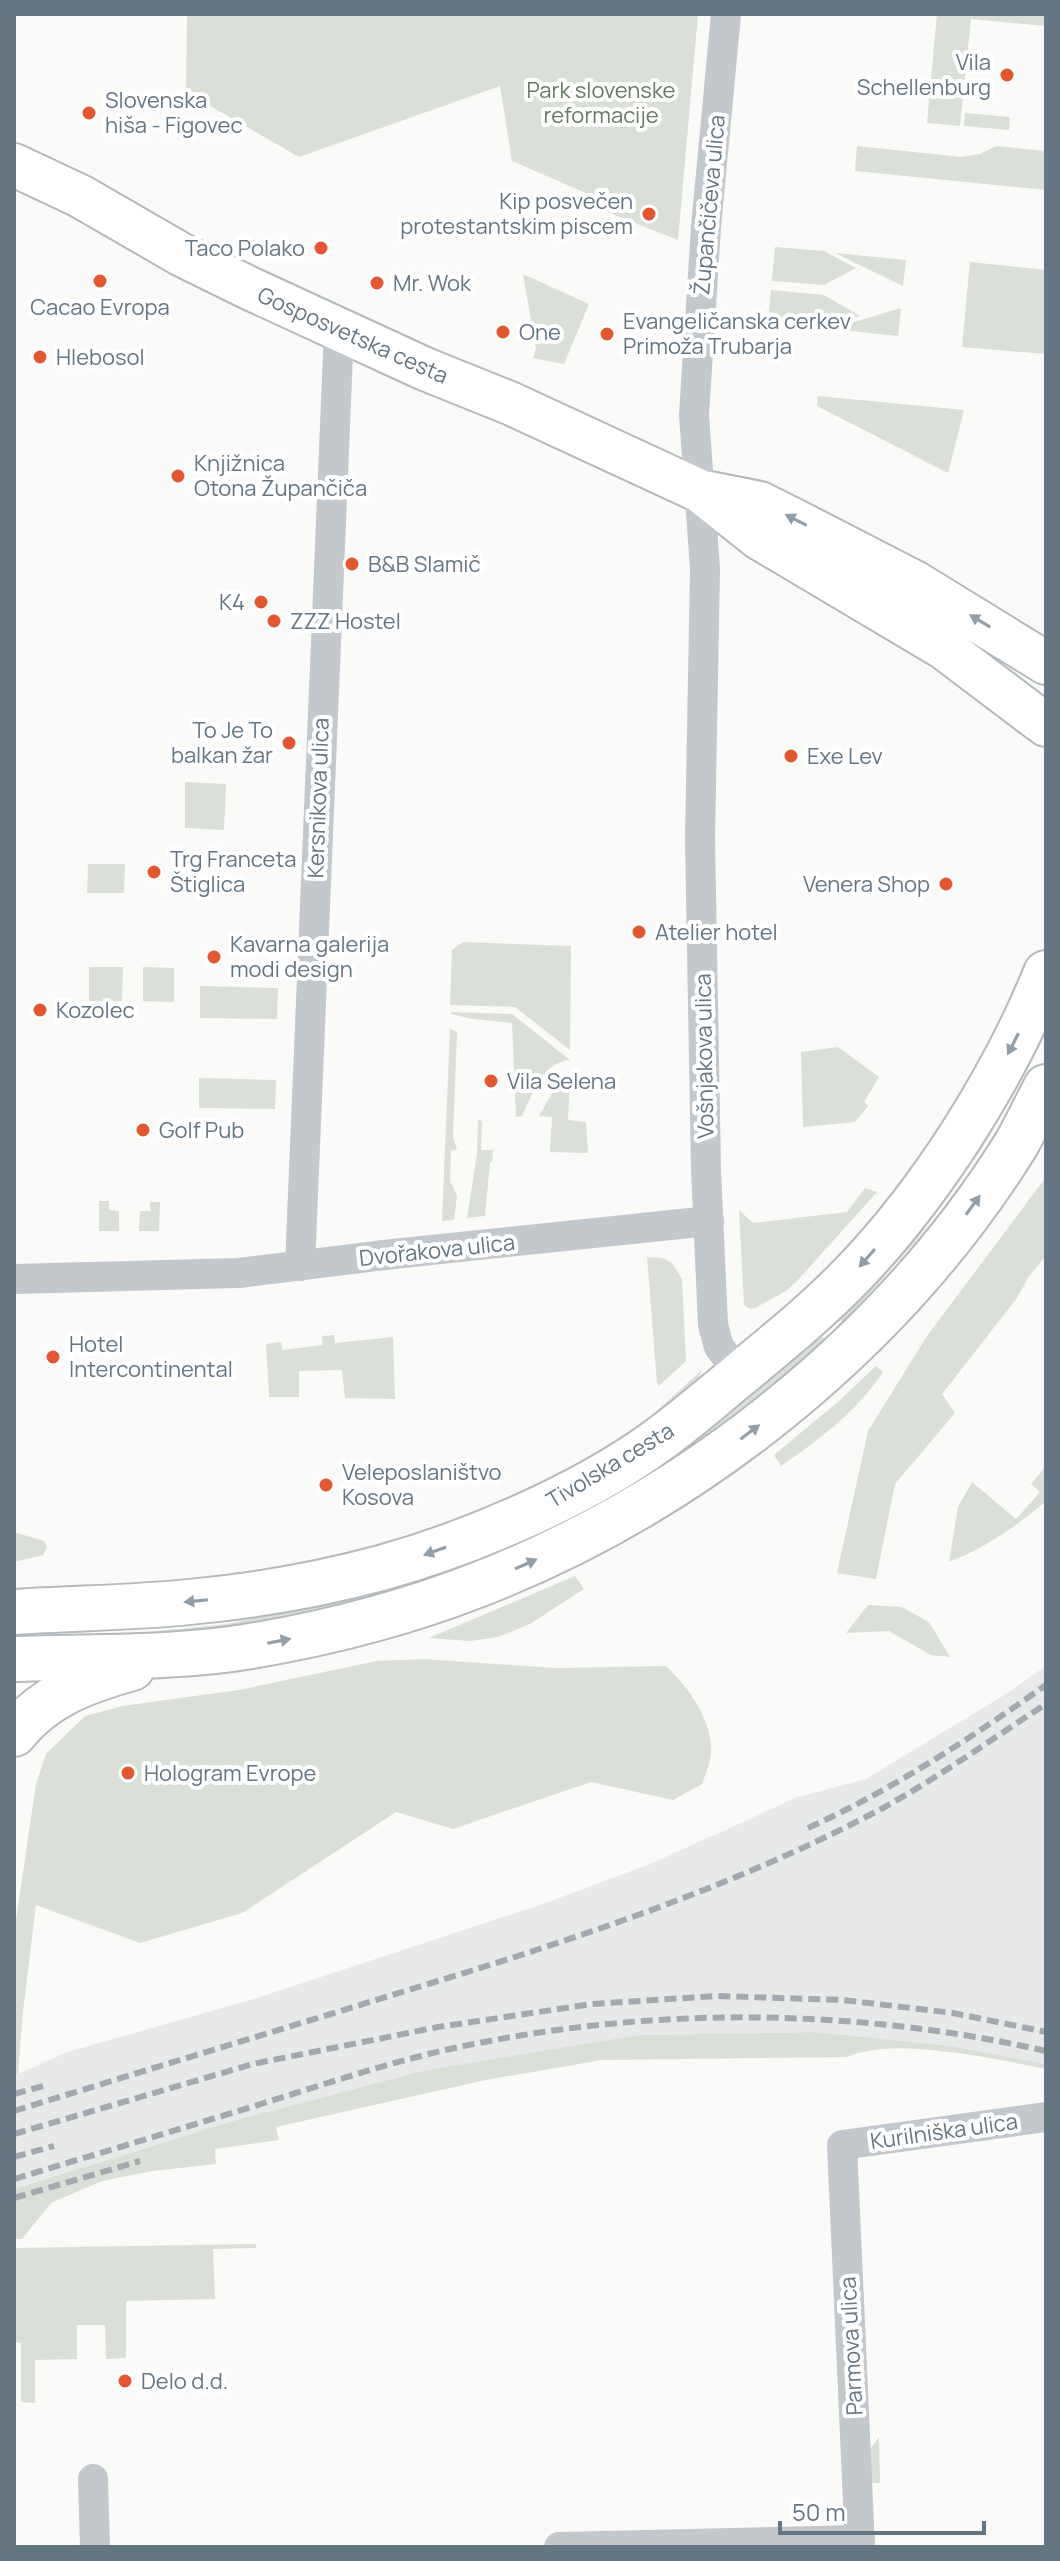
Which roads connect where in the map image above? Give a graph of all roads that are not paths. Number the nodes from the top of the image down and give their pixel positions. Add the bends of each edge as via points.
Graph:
1 (726, 14) edge
2 (14, 165) edge
3 (339, 330) junction
4 (700, 491) junction
5 (1046, 663) edge
6 (1046, 725) edge
7 (1046, 973) edge
8 (1046, 1087) edge
9 (709, 1221) junction
10 (300, 1266) junction
11 (14, 1279) edge
12 (740, 1374) junction
13 (14, 1612) edge
14 (201, 1652) junction
15 (91, 1656) junction
16 (14, 1659) edge
17 (14, 1700) edge
18 (14, 1734) edge
19 (1046, 2117) edge
20 (842, 2145) joint
21 (93, 2479) dead end
22 (860, 2544) edge
23 (95, 2547) edge
24 (559, 2547) edge

1 - 4 street, Župančičeva ulica via 694,389
2 - 3 main road, Gosposvetska cesta via 182,255
3 - 4 main road, Gosposvetska cesta
3 - 10 street, Kersnikova ulica
5 -> 4 main road, Gosposvetska cesta via 916,583 782,513
4 - 6 main road, Gosposvetska cesta via 759,538 952,653
4 - 9 street, Vošnjakova ulica via 705,569 700,913
7 -> 12 main road, Tivolska cesta via 993,1082 913,1201 852,1275
14 -> 8 main road via 320,1633 479,1585 656,1497 789,1402 884,1312 992,1179
9 - 10 street, Dvořakova ulica
9 - 12 street, Vošnjakova ulica via 713,1325 719,1347
10 - 11 street, Dvořakova ulica via 166,1277
12 -> 13 main road, Tivolska cesta via 655,1443 588,1483 418,1557 339,1578 223,1598
14 - 15 main road
14 - 18 main road via 86,1682 51,1699
15 - 16 main road
15 - 17 main road via 49,1674
19 - 20 street, Kurilniška ulica
20 - 22 street, Parmova ulica
21 - 23 street
22 - 24 street

